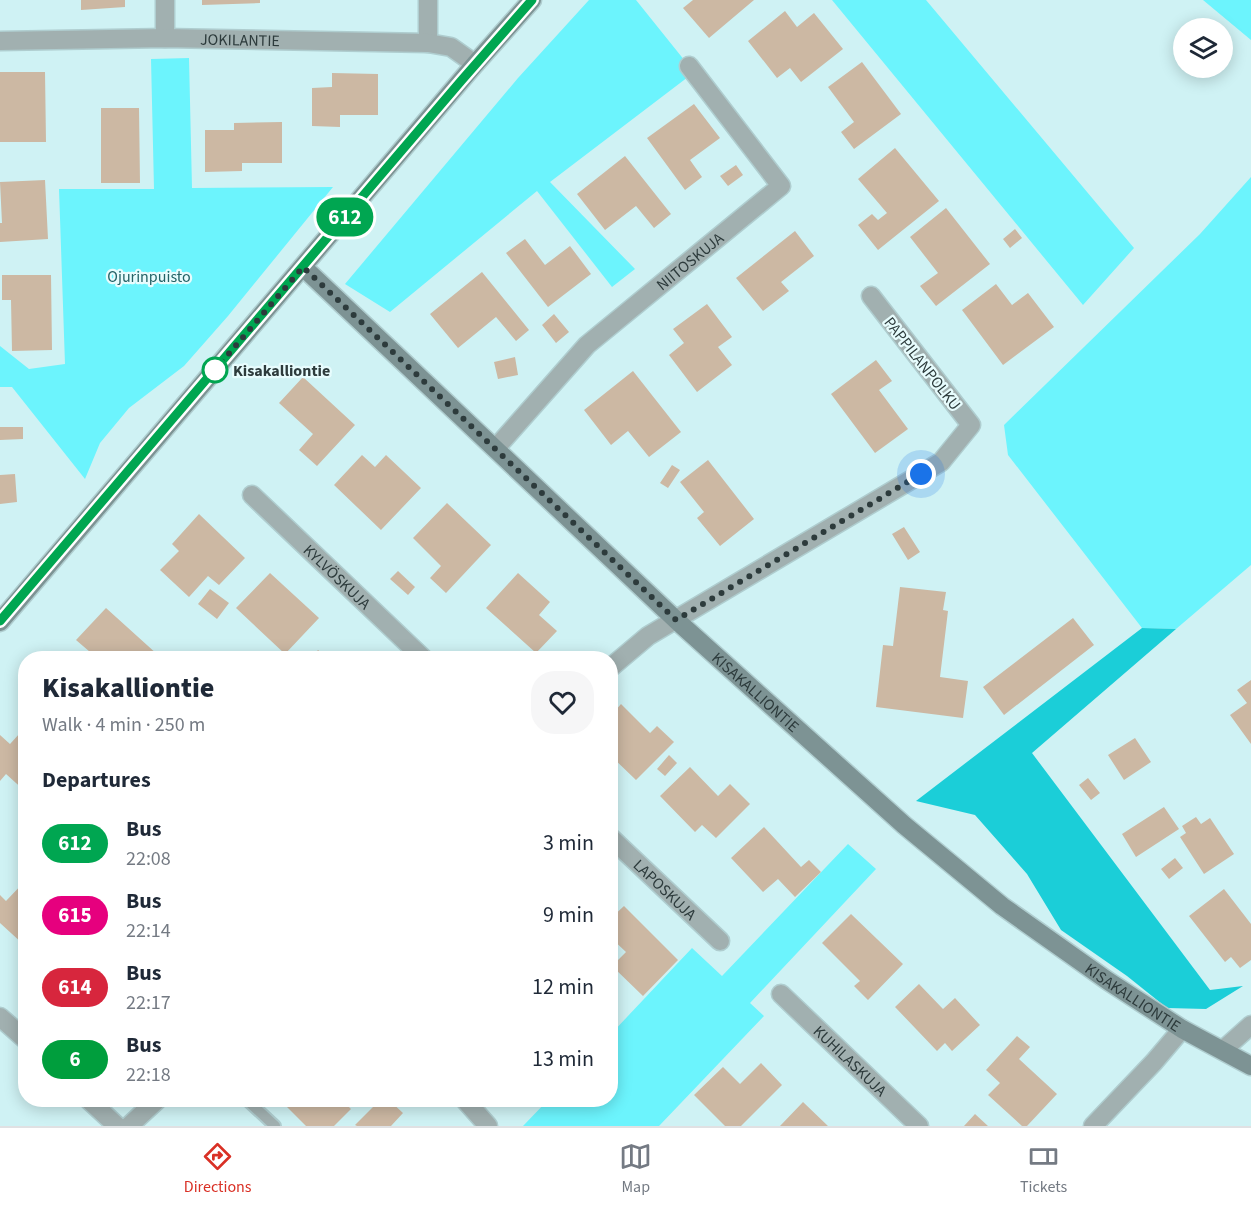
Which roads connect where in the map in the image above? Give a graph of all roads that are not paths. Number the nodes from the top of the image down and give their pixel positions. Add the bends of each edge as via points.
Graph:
1 (165, 0) edge
2 (428, 0) edge
3 (532, 0) edge
4 (165, 38) junction
5 (0, 41) edge
6 (428, 43) junction
7 (476, 64) junction
8 (689, 66) dead end
9 (303, 267) junction
10 (871, 296) dead end
11 (496, 448) junction
12 (252, 495) dead end
13 (676, 620) junction
14 (0, 622) edge
15 (416, 651) edge
16 (618, 661) edge
17 (618, 845) edge
18 (720, 941) dead end
19 (781, 994) dead end
20 (0, 1017) edge
21 (1251, 1024) edge
22 (1182, 1029) junction
23 (18, 1034) edge
24 (1223, 1050) junction
25 (1251, 1066) edge
26 (97, 1107) edge
27 (150, 1107) edge
28 (255, 1107) edge
29 (471, 1107) edge
30 (117, 1126) edge
31 (129, 1126) edge
32 (275, 1126) edge
33 (488, 1126) edge
34 (919, 1126) edge
35 (1093, 1126) edge

1 - 4 street
2 - 6 street
3 - 7 street
4 - 5 street, JOKILANTIE
4 - 6 street, JOKILANTIE
6 - 7 street, JOKILANTIE via 451,47
7 - 9 street
8 - 11 street, NIITOSKUJA via 781,186 586,345
9 - 11 street, KISAKALLIONTIE
9 - 14 street
10 - 13 street, PAPPILANPOLKU via 971,425 941,462
11 - 13 street, KISAKALLIONTIE
12 - 15 street, KYLVÖSKUJA
13 - 16 street, PAPPILANPOLKU via 648,636
13 - 22 street, KISAKALLIONTIE via 904,825 1002,906
17 - 18 street, LAPOSKUJA
19 - 34 street, KUHILASKUJA
20 - 23 street
21 - 24 street
22 - 24 street, KISAKALLIONTIE
22 - 35 street
24 - 25 street, KISAKALLIONTIE
26 - 30 street
27 - 31 street
28 - 32 lane
29 - 33 street

